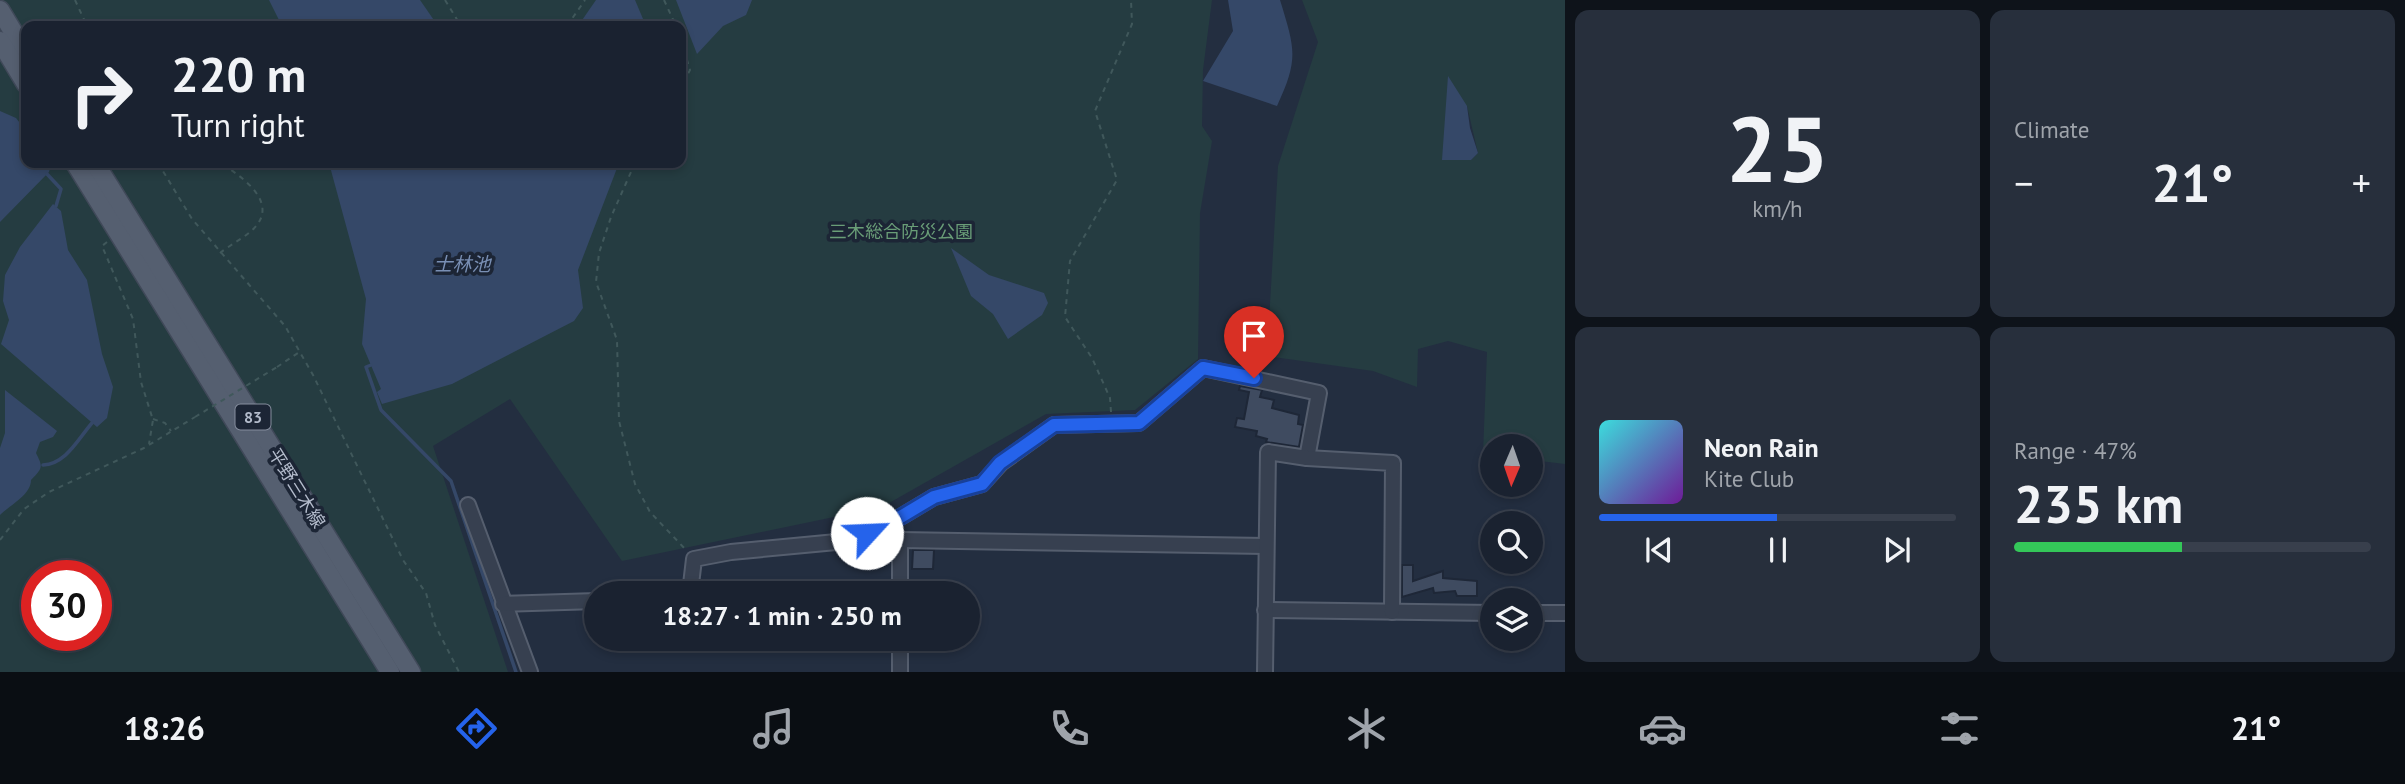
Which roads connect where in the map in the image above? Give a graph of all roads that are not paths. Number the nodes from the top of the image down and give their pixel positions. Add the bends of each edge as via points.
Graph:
1 (0, 10) edge
2 (0, 41) edge
3 (21, 44) edge
4 (21, 76) edge
5 (78, 168) edge
6 (98, 168) edge
7 (1307, 458) junction
8 (468, 505) dead end
9 (887, 525) junction
10 (900, 540) junction
11 (1266, 546) junction
12 (691, 581) edge
13 (900, 581) edge
14 (584, 601) edge
15 (503, 604) junction
16 (1265, 610) junction
17 (1392, 611) junction
18 (1480, 613) edge
19 (1543, 613) edge
20 (1565, 613) edge
21 (900, 651) edge
22 (390, 672) edge
23 (411, 672) edge
24 (530, 672) edge
25 (900, 672) edge
26 (1265, 672) edge

1 - 3 main road
2 - 4 main road
5 - 22 main road, 平野三木線 / 83
6 - 23 main road, 平野三木線 / 83
7 - 9 street via 1319,393 1203,368 1139,423 1054,425 1000,463 982,484 934,497
7 - 11 street via 1268,452
7 - 17 street via 1393,463
8 - 15 street
9 - 10 street
9 - 12 street via 847,541 694,559
10 - 11 street
10 - 13 street
11 - 16 street
14 - 15 street
15 - 24 street
16 - 17 street
16 - 26 street
17 - 18 street
19 - 20 street
21 - 25 street

